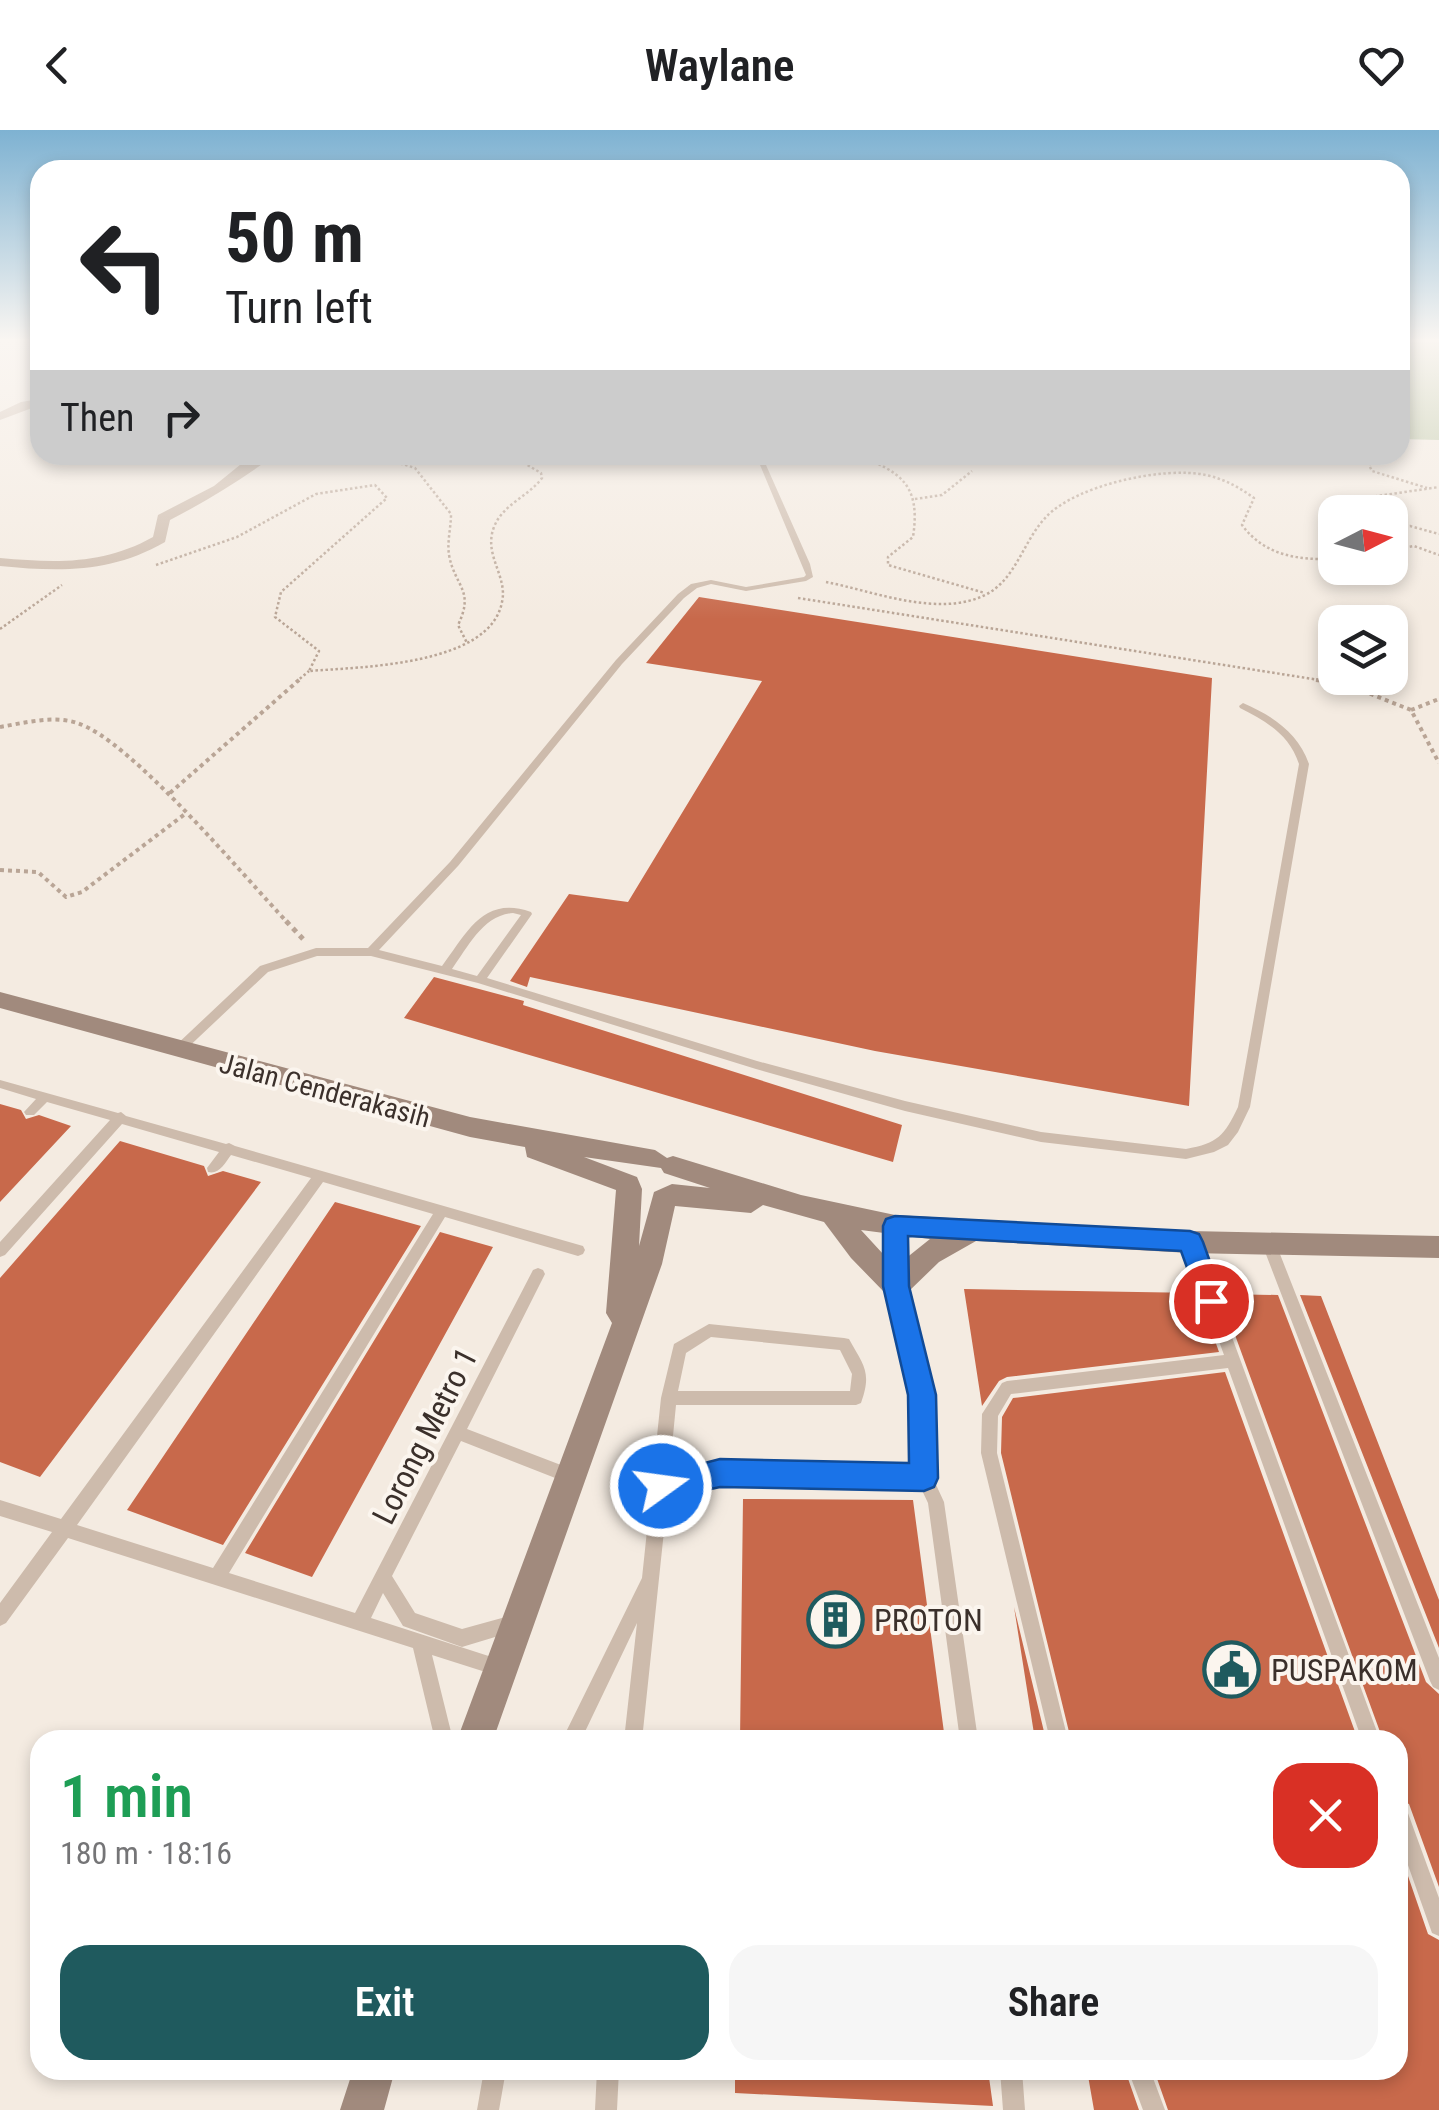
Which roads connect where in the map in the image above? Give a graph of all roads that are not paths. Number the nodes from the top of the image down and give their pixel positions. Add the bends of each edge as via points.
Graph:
1 (248, 465) edge
2 (762, 465) dead end
3 (0, 562) edge
4 (1243, 706) dead end
5 (371, 952) junction
6 (445, 970) junction
7 (480, 980) junction
8 (0, 1000) edge
9 (178, 1051) junction
10 (0, 1084) edge
11 (46, 1096) junction
12 (30, 1112) dead end
13 (121, 1117) junction
14 (470, 1128) junction
15 (228, 1148) junction
16 (664, 1163) junction
17 (213, 1168) dead end
18 (322, 1175) junction
19 (629, 1186) junction
20 (668, 1197) junction
21 (801, 1206) junction
22 (442, 1210) junction
23 (834, 1214) junction
24 (895, 1226) junction
25 (975, 1230) junction
26 (1190, 1242) junction
27 (1269, 1244) junction
28 (1439, 1248) edge
29 (0, 1250) edge
30 (578, 1250) dead end
31 (538, 1274) dead end
32 (896, 1286) junction
33 (618, 1344) junction
34 (1232, 1361) junction
35 (669, 1398) junction
36 (459, 1432) junction
37 (568, 1475) junction
38 (924, 1478) junction
39 (661, 1486) junction
40 (0, 1508) edge
41 (63, 1530) junction
42 (217, 1576) junction
43 (383, 1576) junction
44 (651, 1576) junction
45 (0, 1617) edge
46 (360, 1623) junction
47 (516, 1623) junction
48 (420, 1642) junction
49 (500, 1668) junction
50 (1439, 1681) edge
51 (442, 1730) edge
52 (478, 1730) edge
53 (576, 1730) edge
54 (634, 1730) edge
55 (969, 1730) edge
56 (1057, 1730) edge
57 (1367, 1730) edge
58 (1408, 1840) edge
59 (1439, 1926) edge
60 (371, 2080) edge
61 (493, 2080) edge
62 (608, 2080) edge
63 (1012, 2080) edge
64 (1143, 2080) edge
65 (362, 2110) edge
66 (488, 2110) edge
67 (606, 2110) edge
68 (1014, 2110) edge
69 (1154, 2110) edge

1 - 3 street via 163,518 160,540 142,551 77,570
2 - 5 lane via 810,574 806,579 746,588 710,582 681,596
4 - 7 lane via 1276,723 1304,764 1244,1108 1228,1140 1206,1151 1040,1137 905,1106
5 - 6 lane
5 - 9 lane via 316,952 264,969
6 - 7 lane
6 - 7 lane via 488,915 504,908 527,914
8 - 9 street, Jalan Cenderakasih
9 - 14 street, Jalan Cenderakasih
10 - 11 lane
11 - 12 lane
11 - 13 lane
13 - 15 lane
13 - 29 lane
14 - 16 street, Jalan Cenderakasih
14 - 19 street
15 - 17 lane
15 - 18 lane
16 - 19 street via 636,1167
16 - 20 street via 680,1183
16 - 21 street, Jalan Cenderakasih
18 - 22 lane
18 - 41 lane
19 - 20 street via 643,1200
19 - 33 street
20 - 21 street
20 - 33 street
21 - 23 street, Jalan Cenderakasih
22 - 30 lane
22 - 42 lane
23 - 24 street, Jalan Cenderakasih
23 - 32 street
24 - 25 street, Jalan Cenderakasih
24 - 32 lane
25 - 26 street, Jalan Cenderakasih
25 - 32 street via 934,1248
26 - 27 street, Jalan Cenderakasih
26 - 34 lane
27 - 28 street, Jalan Cenderakasih
27 - 50 lane
31 - 36 lane, Lorong Metro 1
32 - 38 lane via 922,1395
33 - 37 street
34 - 56 lane via 1007,1388 990,1414 990,1453
34 - 57 lane
35 - 35 lane via 856,1398 860,1373 844,1344 709,1330 680,1350
35 - 39 lane
36 - 37 lane
36 - 43 lane, Lorong Metro 1
37 - 47 street
38 - 39 lane via 720,1473
38 - 55 lane via 936,1502
39 - 44 lane
40 - 41 lane
41 - 42 lane
41 - 45 lane
42 - 46 lane
43 - 46 lane, Lorong Metro 1
43 - 47 lane via 409,1620 462,1638
44 - 53 lane
44 - 54 lane
46 - 48 lane
47 - 49 street
48 - 49 lane
48 - 51 lane
49 - 52 street
58 - 59 lane
60 - 65 street
61 - 66 lane
62 - 67 lane
63 - 68 lane
64 - 69 lane

